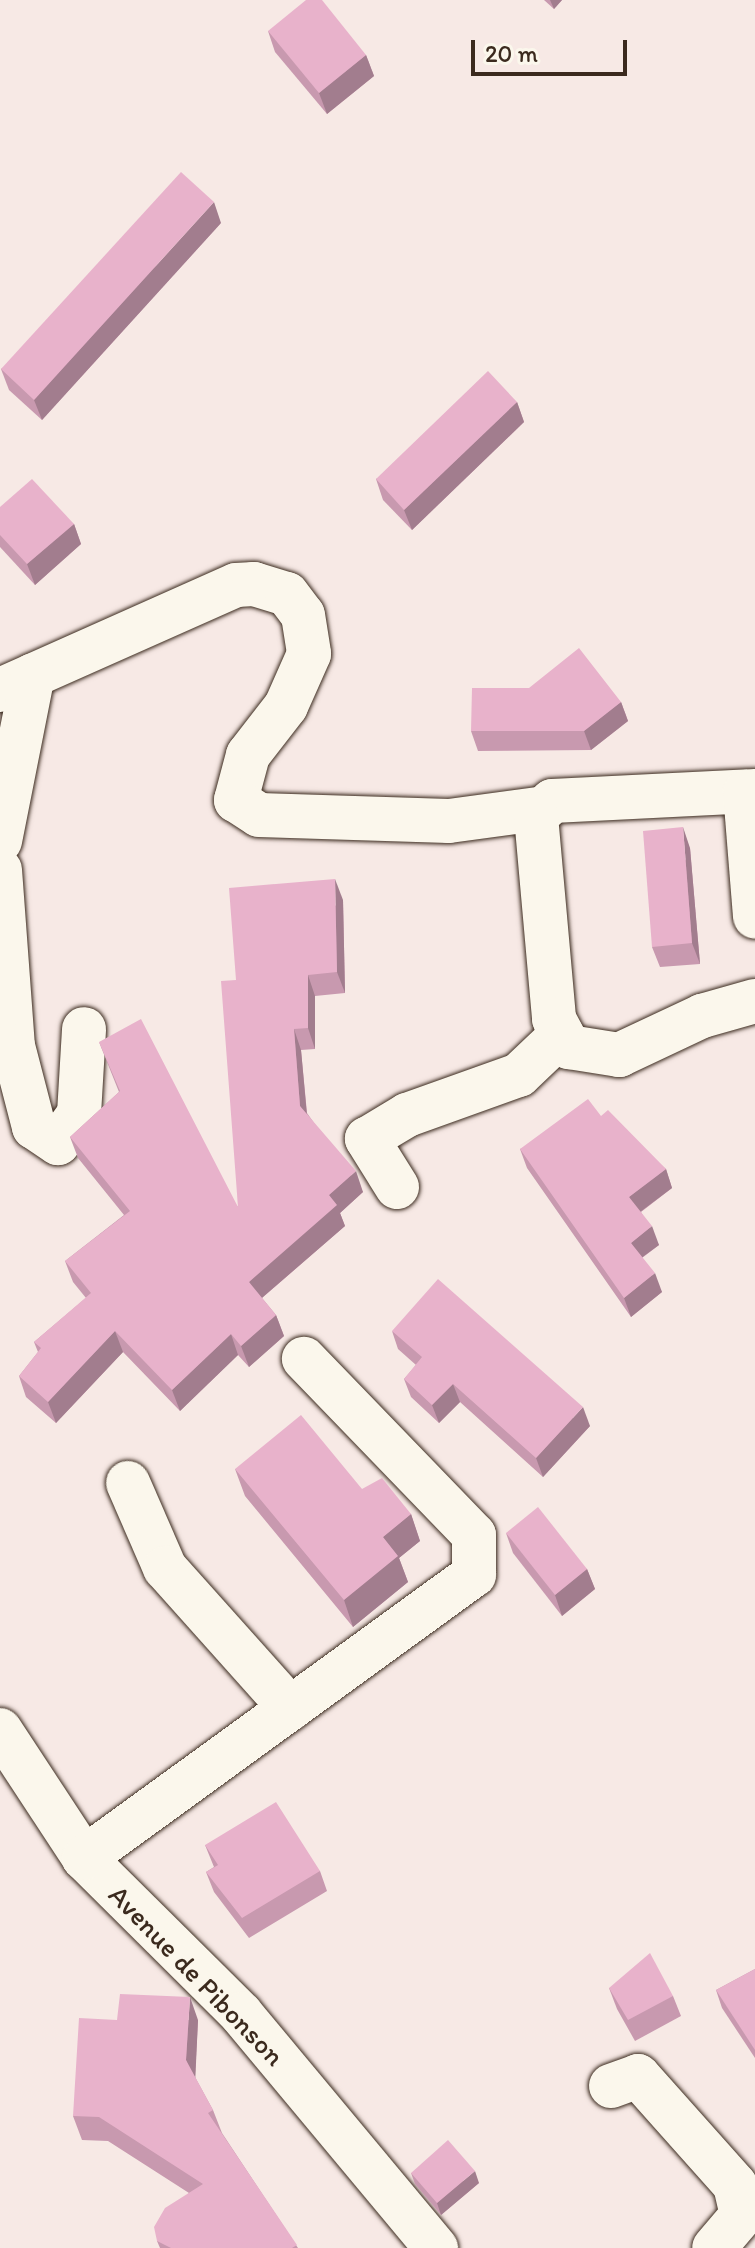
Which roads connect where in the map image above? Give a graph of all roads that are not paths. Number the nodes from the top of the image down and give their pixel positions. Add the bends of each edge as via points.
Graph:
1 (16, 682) edge
2 (5, 789) edge
3 (750, 791) edge
4 (545, 808) junction
5 (0, 841) edge
6 (0, 870) edge
7 (755, 917) edge
8 (755, 1001) edge
9 (84, 1029) dead end
10 (562, 1034) junction
11 (397, 1187) dead end
12 (304, 1359) dead end
13 (128, 1483) dead end
14 (290, 1708) junction
15 (0, 1730) edge
16 (84, 1858) junction
17 (611, 2086) dead end
18 (424, 2245) edge
19 (714, 2248) edge

1 - 2 street
1 - 4 street via 236,585 254,584 287,594 303,615 309,654 286,706 248,755 236,800 259,815 433,820
2 - 5 street
3 - 4 street via 552,801
3 - 7 street
4 - 10 street via 536,816 554,1019
6 - 9 street via 13,1046 34,1127 58,1143 79,1114
8 - 10 street via 702,1016 619,1055 569,1047
10 - 11 street via 519,1075 407,1115 367,1139
12 - 14 street via 474,1535 474,1575
13 - 14 street via 165,1568
14 - 16 street
15 - 16 street, Avenue de Pibonson
16 - 18 street, Avenue de Pibonson via 241,2014
17 - 19 street via 638,2076 735,2185 742,2215

